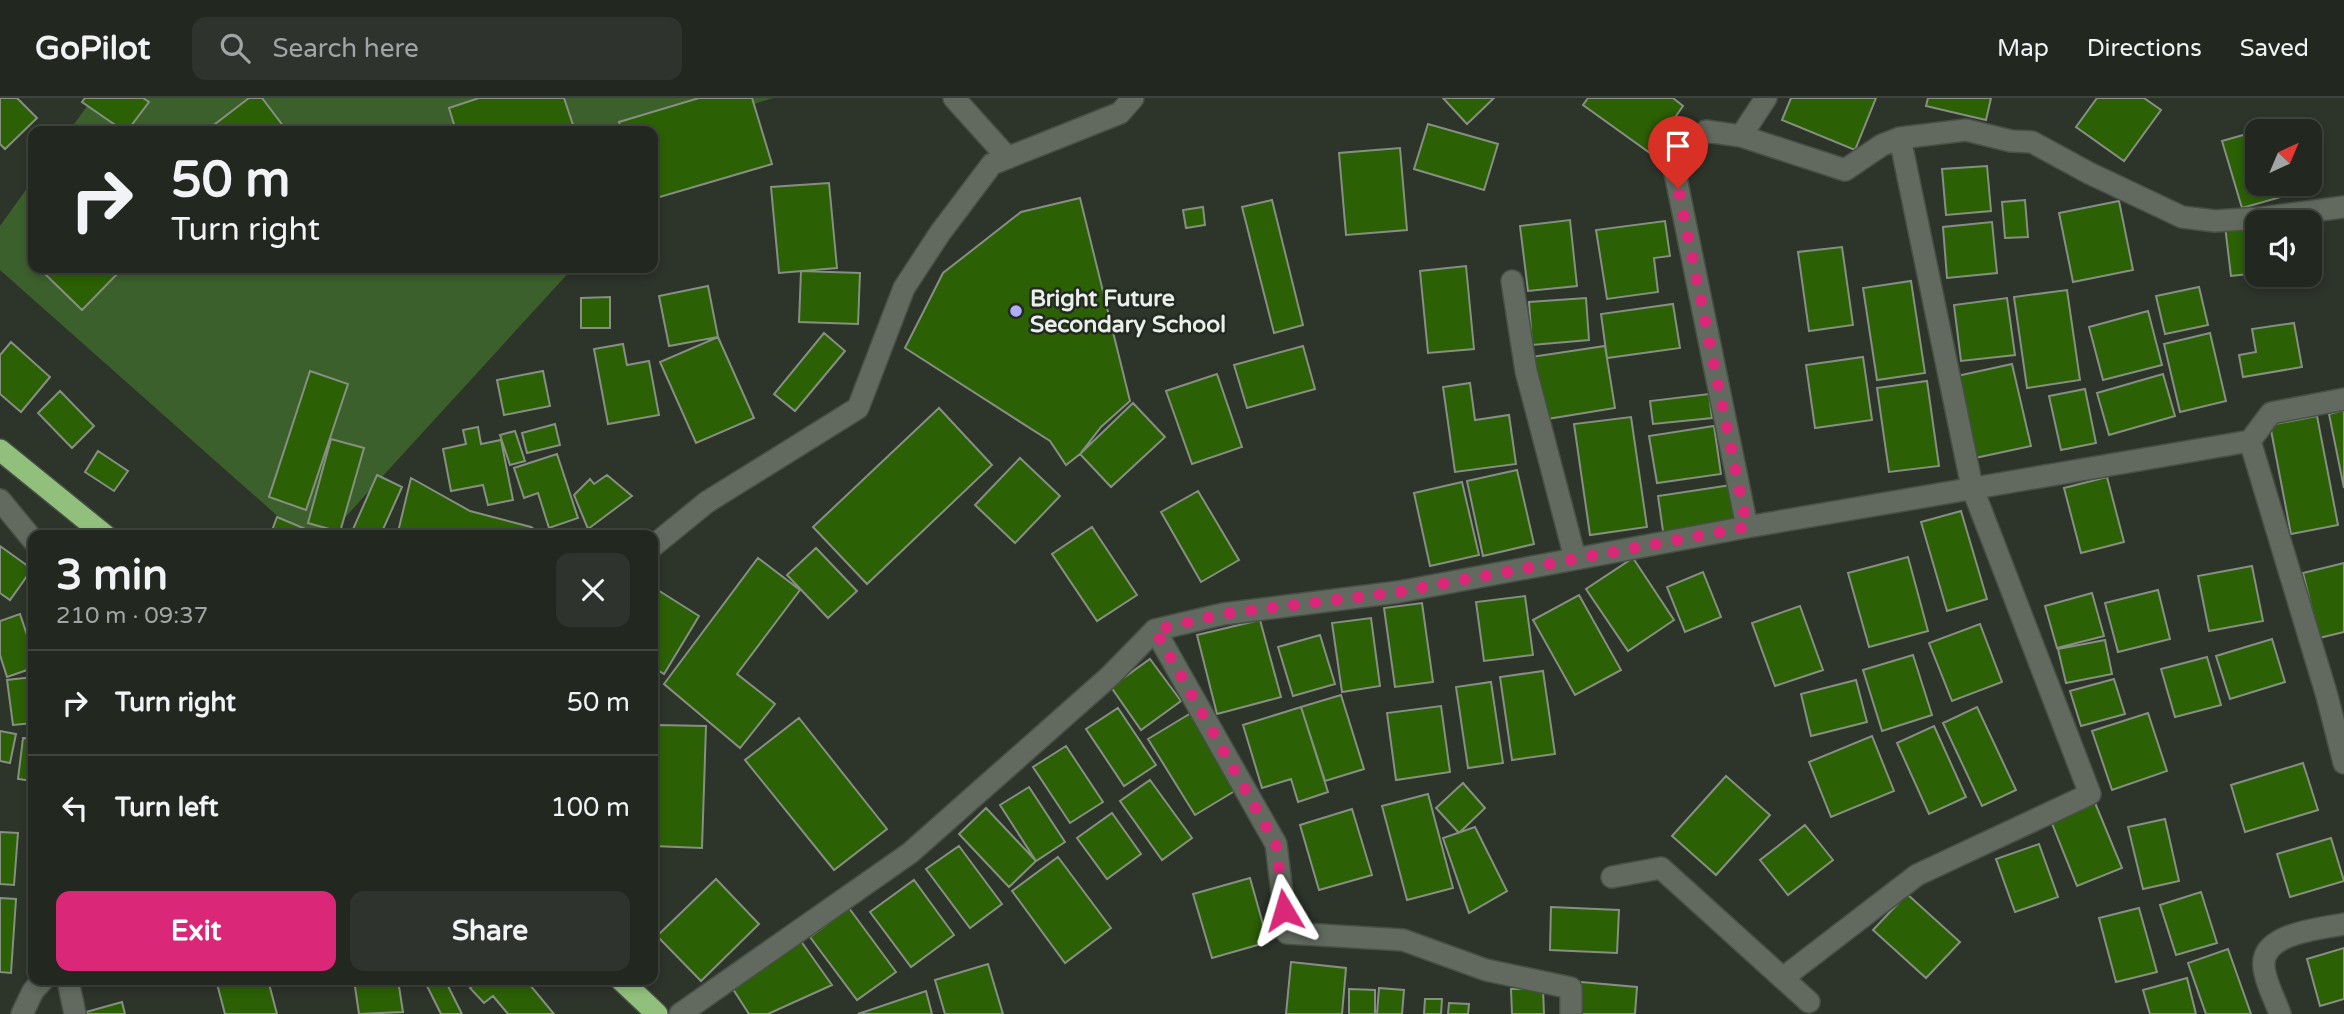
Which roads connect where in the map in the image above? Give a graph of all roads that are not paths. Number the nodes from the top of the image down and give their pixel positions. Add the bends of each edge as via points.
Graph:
1 (954, 98) edge
2 (1133, 98) edge
3 (1766, 98) edge
4 (1741, 136) junction
5 (1899, 138) junction
6 (1008, 158) junction
7 (2344, 207) edge
8 (1511, 281) dead end
9 (2344, 399) edge
10 (2250, 441) junction
11 (0, 450) edge
12 (1972, 487) junction
13 (0, 500) edge
14 (1747, 527) junction
15 (99, 530) edge
16 (28, 534) edge
17 (658, 542) edge
18 (1575, 558) junction
19 (1155, 630) junction
20 (2336, 694) edge
21 (2344, 763) edge
22 (1612, 877) dead end
23 (2344, 924) edge
24 (1783, 978) junction
25 (38, 985) edge
26 (69, 985) edge
27 (626, 985) edge
28 (1809, 1002) dead end
29 (22, 1014) edge
30 (75, 1014) edge
31 (657, 1014) edge
32 (680, 1014) edge
33 (1571, 1014) edge
34 (2280, 1014) edge

1 - 6 street
2 - 6 street via 1120,113
3 - 4 street
4 - 5 street via 1845,170
4 - 14 street via 1706,131 1673,163
5 - 7 street via 1966,130 2032,142 2182,216 2215,221
5 - 12 street
6 - 17 street via 992,164 904,288 859,408 707,502
8 - 18 street via 1526,371
9 - 10 street via 2271,413
10 - 12 street
10 - 20 street
11 - 15 highway
12 - 14 street
12 - 24 street via 2090,794 1917,875
13 - 16 street
14 - 18 street
18 - 19 street via 1398,592 1223,614
19 - 32 street via 1110,676 910,853
19 - 33 street via 1276,844 1287,933 1404,940 1486,970 1571,988
20 - 21 street
22 - 24 street via 1661,868
23 - 34 street via 2292,936 2273,943 2268,950 2264,970
24 - 28 street
25 - 29 street
26 - 30 street
27 - 31 highway

